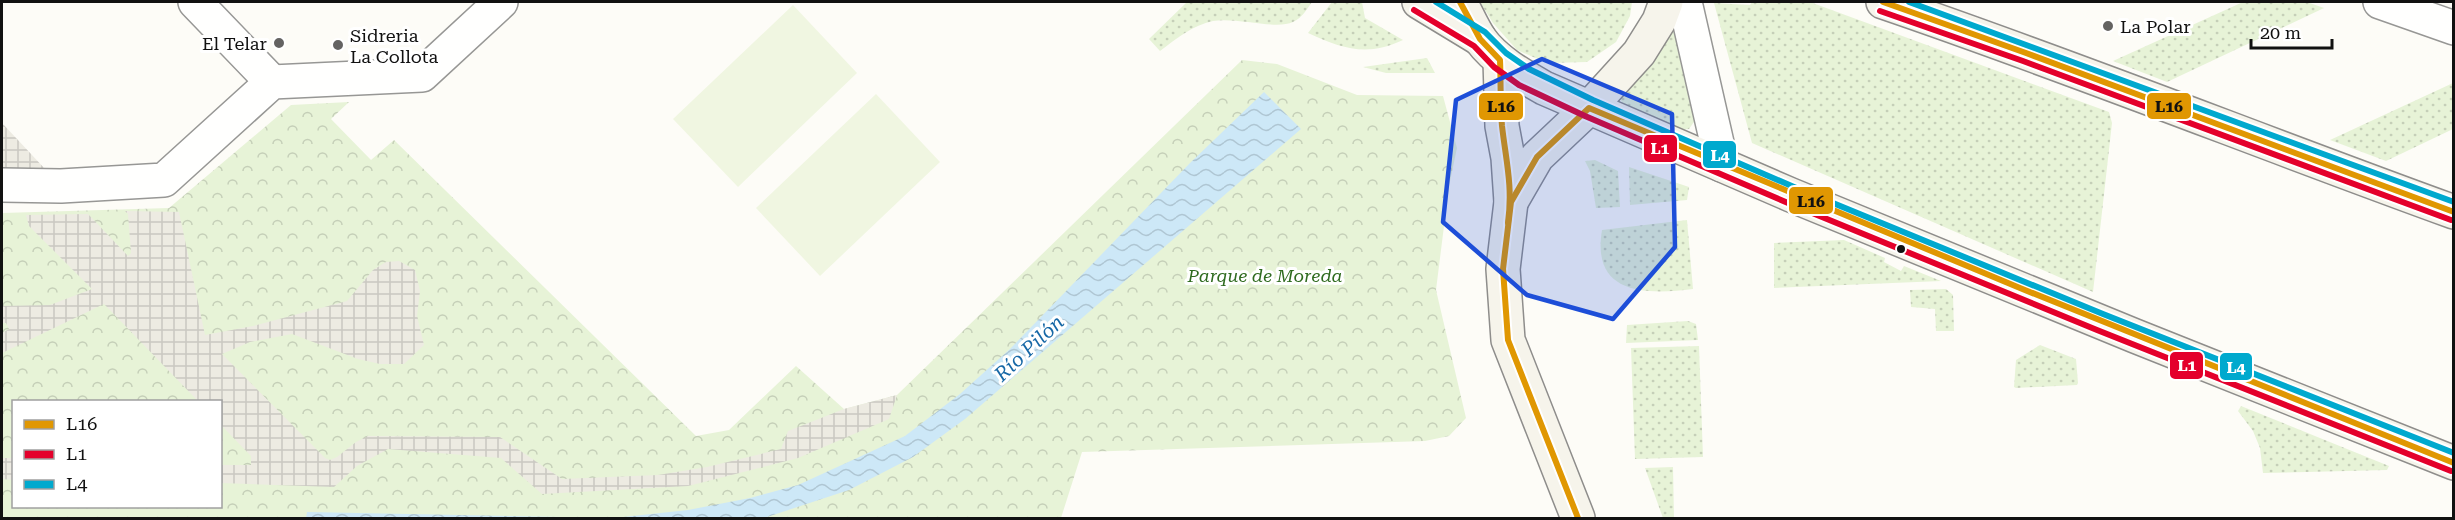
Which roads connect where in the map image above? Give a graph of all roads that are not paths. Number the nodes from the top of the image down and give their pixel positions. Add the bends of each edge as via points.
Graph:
1 (195, 2) edge
2 (501, 2) edge
3 (1419, 2) edge
4 (1460, 2) edge
5 (1666, 2) edge
6 (1685, 2) edge
7 (1883, 2) edge
8 (2380, 2) edge
9 (2438, 16) edge
10 (1490, 49) junction
11 (272, 82) junction
12 (1589, 108) junction
13 (1722, 165) junction
14 (2, 185) edge
15 (1511, 202) junction
16 (2454, 212) edge
17 (2454, 463) edge
18 (1578, 519) edge

1 - 11 street
2 - 11 street via 422,75
3 - 10 main road
4 - 10 main road
5 - 12 main road via 1640,53
6 - 13 street
7 - 16 main road
8 - 9 street
10 - 12 main road via 1544,88
10 - 15 main road via 1508,158
11 - 14 street via 164,180
12 - 13 main road
12 - 15 main road via 1537,157
13 - 17 main road
15 - 18 main road via 1503,268 1508,340

